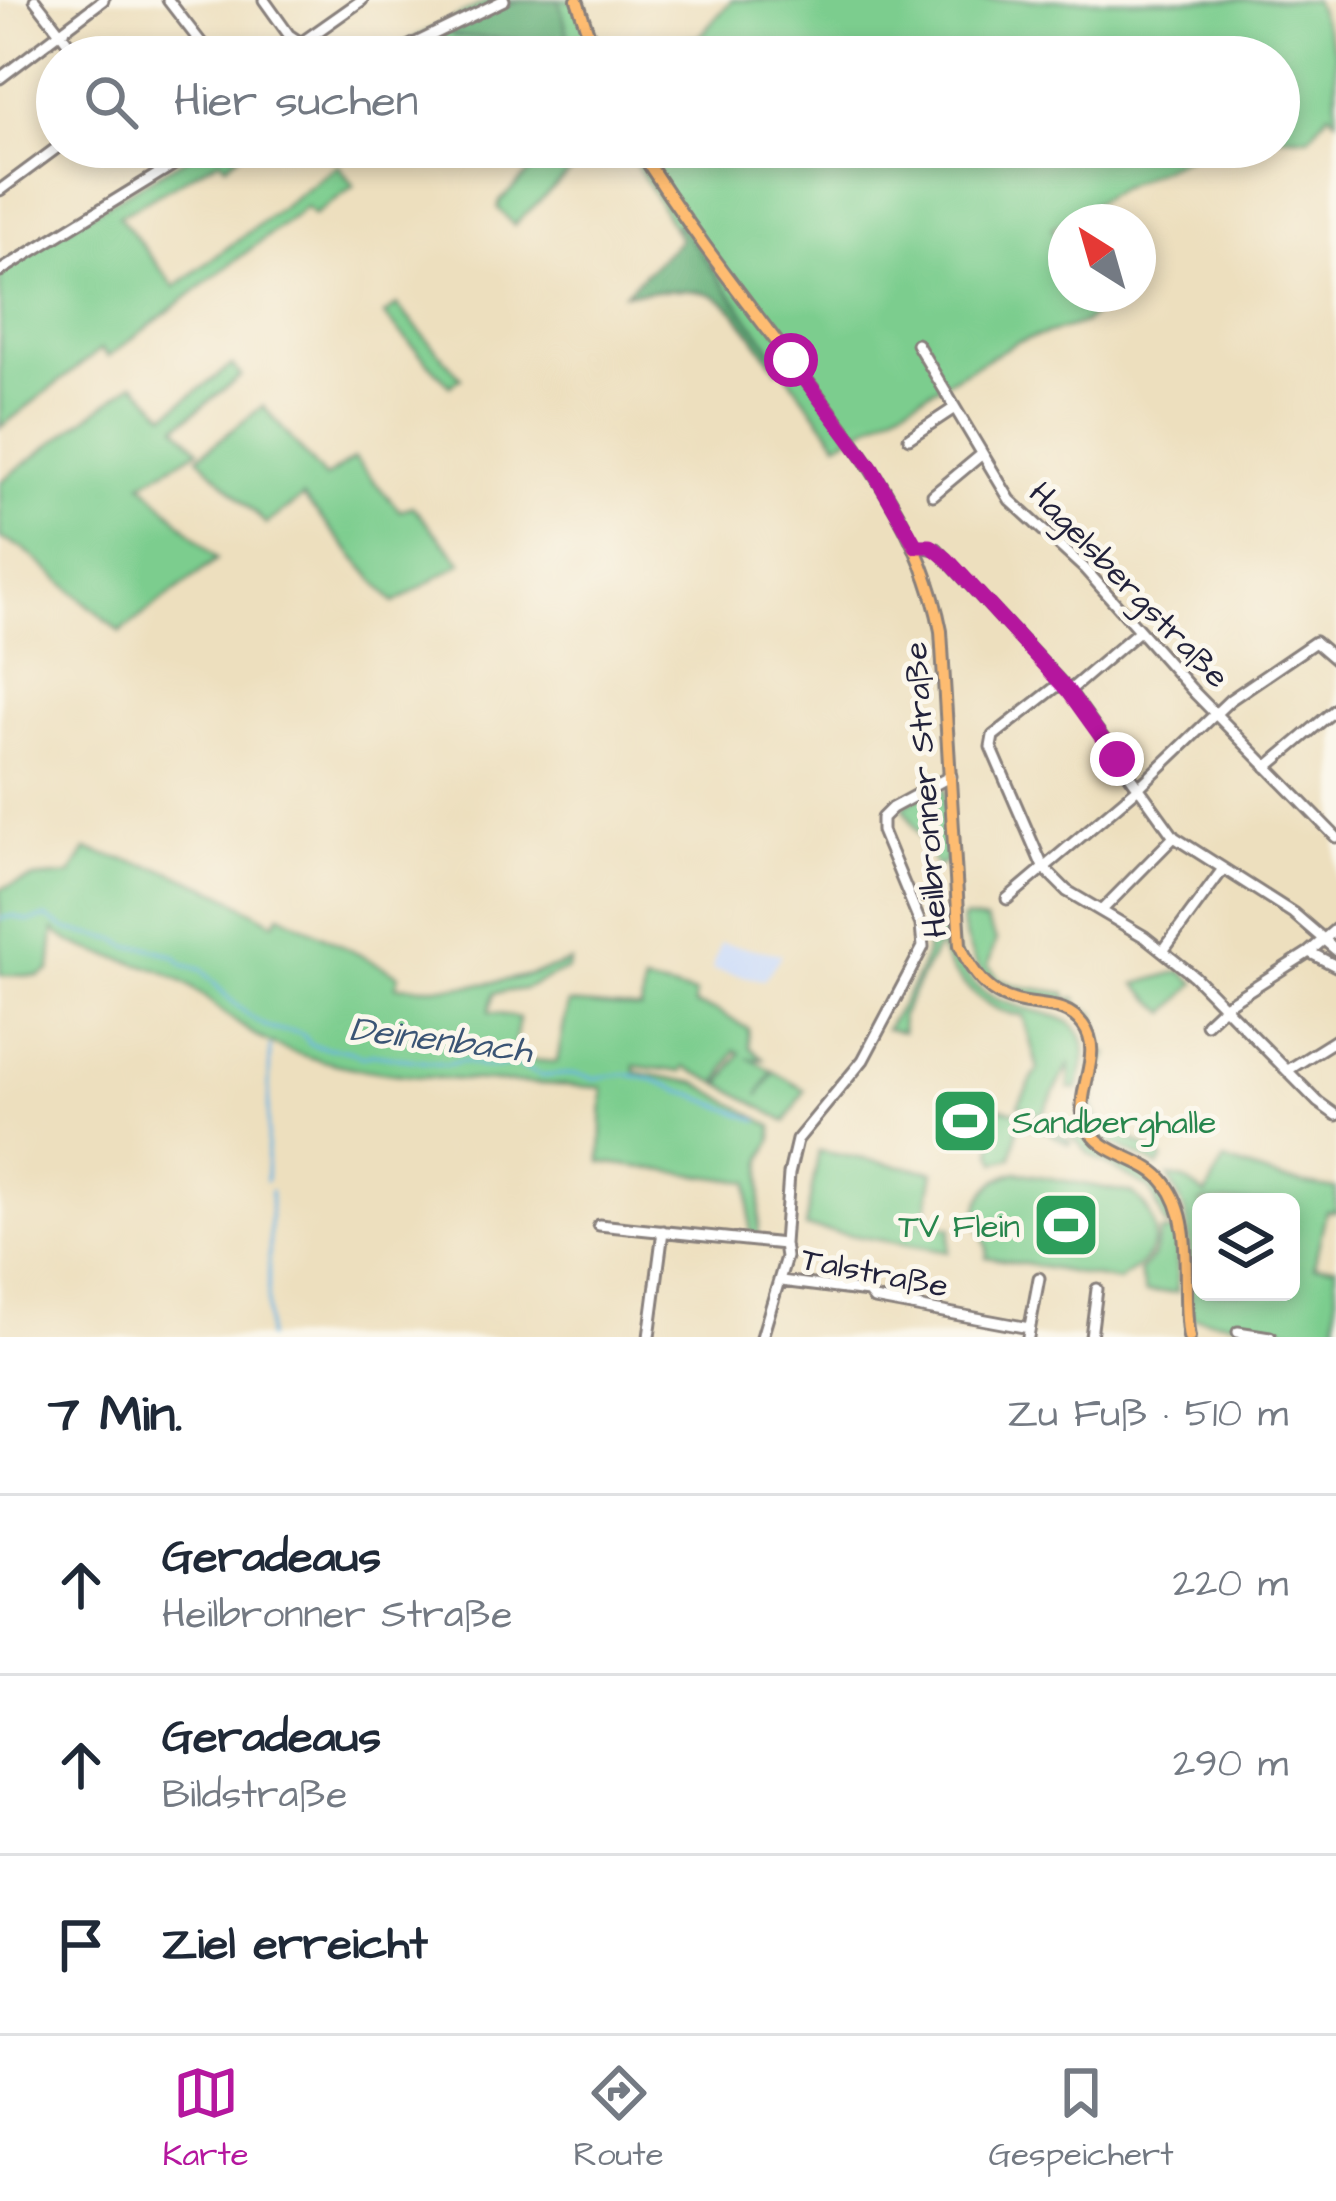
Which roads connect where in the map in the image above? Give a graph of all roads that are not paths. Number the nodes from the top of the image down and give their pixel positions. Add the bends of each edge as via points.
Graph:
1 (35, 0) edge
2 (103, 0) edge
3 (264, 0) edge
4 (362, 0) edge
5 (504, 0) edge
6 (578, 0) edge
7 (170, 1) edge
8 (60, 32) junction
9 (55, 36) edge
10 (63, 36) edge
11 (196, 36) edge
12 (291, 36) edge
13 (311, 36) edge
14 (430, 36) edge
15 (589, 36) edge
16 (36, 50) edge
17 (0, 78) edge
18 (36, 163) edge
19 (168, 168) edge
20 (652, 168) edge
21 (0, 190) edge
22 (0, 271) edge
23 (917, 344) dead end
24 (953, 409) junction
25 (909, 438) dead end
26 (981, 455) junction
27 (933, 495) dead end
28 (916, 546) junction
29 (1139, 631) junction
30 (1336, 660) edge
31 (1065, 687) junction
32 (1336, 709) edge
33 (1216, 713) junction
34 (1267, 766) junction
35 (951, 776) junction
36 (1137, 789) junction
37 (1336, 815) edge
38 (1325, 826) junction
39 (1174, 837) junction
40 (1336, 837) edge
41 (1043, 868) junction
42 (1223, 869) junction
43 (1006, 898) dead end
44 (1101, 911) junction
45 (1336, 929) edge
46 (1324, 941) junction
47 (1336, 950) edge
48 (1163, 951) junction
49 (1310, 952) junction
50 (1336, 966) edge
51 (1226, 1005) junction
52 (1206, 1024) dead end
53 (1336, 1040) edge
54 (1288, 1070) junction
55 (1336, 1115) edge
56 (599, 1225) dead end
57 (663, 1232) junction
58 (784, 1244) junction
59 (1039, 1278) dead end
60 (782, 1281) junction
61 (1097, 1289) dead end
62 (1028, 1332) edge
63 (1238, 1332) dead end
64 (649, 1337) edge
65 (763, 1337) edge
66 (1091, 1337) edge
67 (1189, 1337) edge
68 (1270, 1337) edge

1 - 8 street
2 - 8 street
3 - 12 street
4 - 13 street
5 - 14 street
6 - 15 main road
7 - 11 street
8 - 9 street
8 - 10 street
16 - 17 street
18 - 21 street
19 - 22 street
20 - 28 main road, Heilbronner Straße via 872,469
23 - 24 street, Hagelsbergstraße
24 - 25 street
24 - 26 street, Hagelsbergstraße
26 - 27 street
26 - 29 street, Hagelsbergstraße via 1010,500
28 - 31 street via 937,549
28 - 35 main road, Heilbronner Straße via 940,631
29 - 31 street
29 - 33 street, Hagelsbergstraße
30 - 33 street via 1315,642
31 - 36 street
31 - 41 street via 993,736 991,747
32 - 34 street
33 - 34 street, Hagelsbergstraße
33 - 36 street
34 - 38 street, Hagelsbergstraße
35 - 58 street via 882,818 923,947 853,1075 797,1140
35 - 67 main road, Heilbronner Straße via 956,922 967,961 1000,996 1069,1012 1086,1028 1087,1127 1169,1188 1182,1228
36 - 39 street
36 - 41 street
37 - 38 street
38 - 40 street, Hagelsbergstraße
39 - 42 street
39 - 44 street
41 - 43 street
41 - 44 street
42 - 46 street
42 - 48 street
44 - 48 street
45 - 46 street
46 - 47 street
46 - 49 street
48 - 51 street
49 - 50 street
49 - 51 street
51 - 52 street
51 - 54 street
53 - 54 street
54 - 55 street
56 - 57 street
57 - 58 street
57 - 64 street
58 - 60 street
59 - 62 street
60 - 62 street, Talstraße via 868,1292
60 - 65 street
61 - 66 street
63 - 68 street

